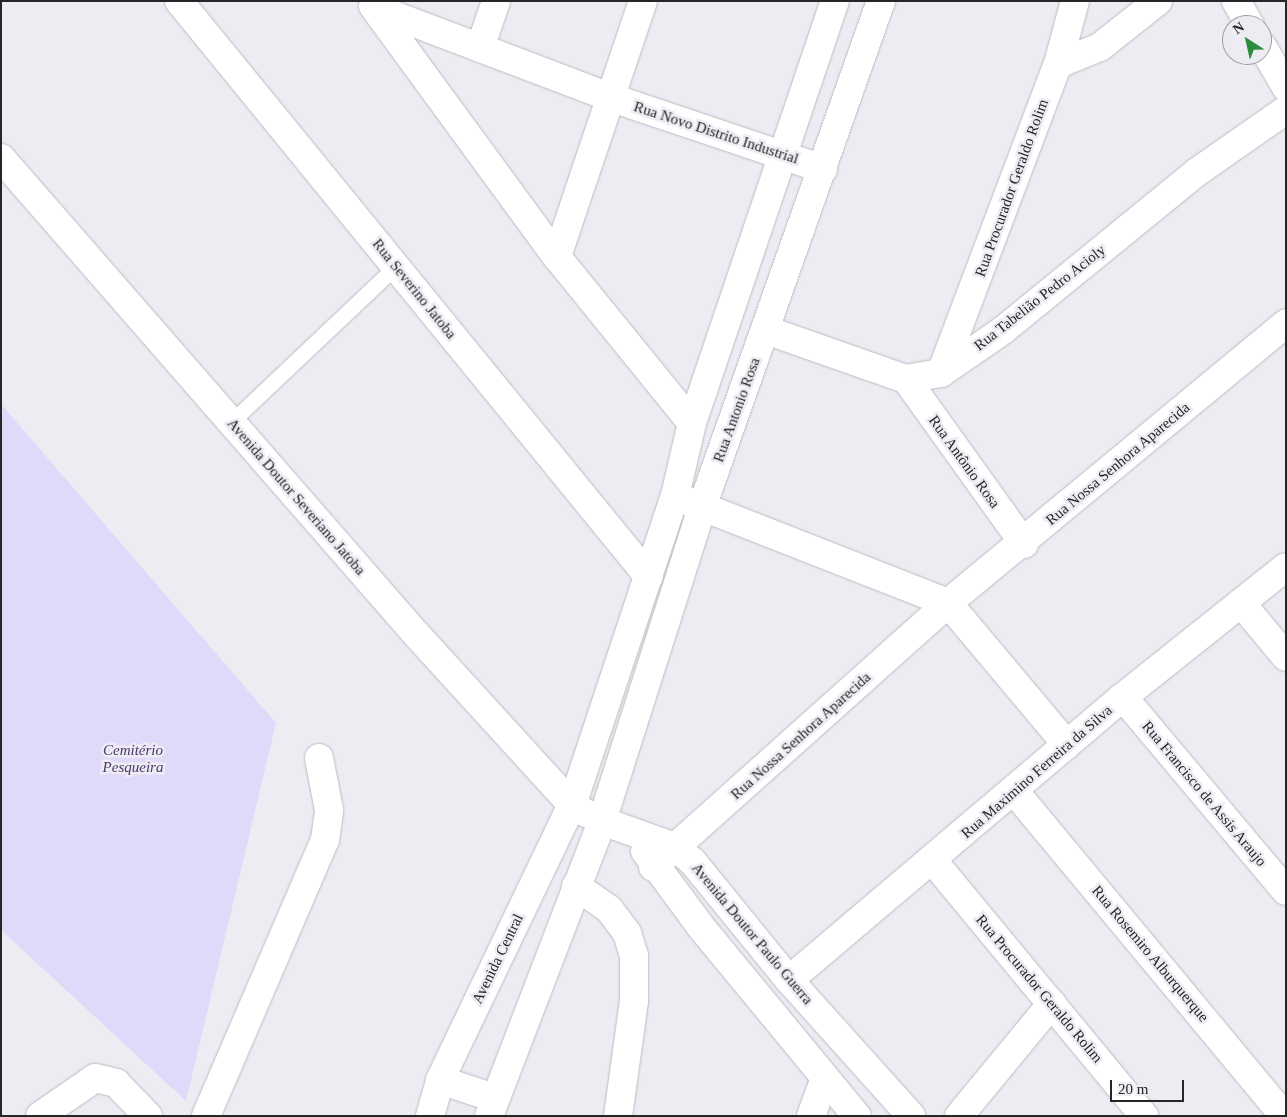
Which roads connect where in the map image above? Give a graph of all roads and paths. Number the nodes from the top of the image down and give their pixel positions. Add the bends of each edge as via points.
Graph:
1 (179, 1) edge
2 (496, 1) edge
3 (643, 1) edge
4 (835, 1) edge
5 (881, 1) edge
6 (1075, 1) edge
7 (1158, 1) edge
8 (1236, 1) edge
9 (372, 4) edge
10 (1244, 15) edge
11 (480, 48) junction
12 (1272, 63) edge
13 (1058, 64) junction
14 (1286, 87) edge
15 (609, 97) junction
16 (1286, 110) edge
17 (783, 154) junction
18 (1, 158) edge
19 (823, 169) junction
20 (557, 257) junction
21 (396, 267) junction
22 (1286, 323) edge
23 (766, 330) junction
24 (941, 373) junction
25 (906, 379) junction
26 (230, 423) junction
27 (692, 423) junction
28 (674, 496) junction
29 (702, 507) junction
30 (1024, 544) junction
31 (1286, 567) edge
32 (649, 577) junction
33 (948, 603) junction
34 (1241, 603) junction
35 (1286, 657) edge
36 (1123, 697) junction
37 (1067, 745) junction
38 (319, 758) dead end
39 (1015, 792) junction
40 (572, 805) junction
41 (602, 821) junction
42 (637, 837) junction
43 (675, 848) junction
44 (934, 862) junction
45 (654, 867) junction
46 (576, 886) junction
47 (1286, 891) edge
48 (789, 980) junction
49 (1052, 1003) junction
50 (825, 1078) junction
51 (440, 1080) junction
52 (492, 1107) edge
53 (43, 1113) edge
54 (148, 1116) edge
55 (206, 1116) edge
56 (430, 1116) edge
57 (618, 1116) edge
58 (811, 1116) edge
59 (858, 1116) edge
60 (912, 1116) edge
61 (959, 1116) edge
62 (1144, 1116) edge
63 (1284, 1116) edge

1 - 21 street, Rua Severino Jatoba
2 - 11 street
3 - 15 street
4 - 17 street
5 - 19 street, Rua Antonio Rosa
6 - 13 street, Rua Procurador Geraldo Rolim
7 - 13 street via 1100,47
8 - 10 street
9 - 11 street, Rua Novo Distrito Industrial
9 - 20 street
11 - 15 street, Rua Novo Distrito Industrial
12 - 14 street
13 - 24 street, Rua Procurador Geraldo Rolim
15 - 17 street, Rua Novo Distrito Industrial
15 - 20 street
16 - 24 street, Rua Tabelião Pedro Acioly via 1196,172 1002,331
17 - 19 street, Rua Novo Distrito Industrial
17 - 27 street
18 - 26 street, Avenida Doutor Severiano Jatoba
19 - 23 street, Rua Antonio Rosa
20 - 27 street
21 - 26 lane
21 - 32 street, Rua Severino Jatoba
22 - 30 street, Rua Nossa Senhora Aparecida
23 - 25 street, Rua Tabelião Pedro Acioly
23 - 29 street, Rua Antonio Rosa
24 - 25 street, Rua Tabelião Pedro Acioly
25 - 30 street, Rua Antônio Rosa
26 - 40 street, Avenida Doutor Severiano Jatoba
27 - 28 street
28 - 29 street
28 - 32 street
29 - 33 street
29 - 41 street, Rua Antonio Rosa
30 - 33 street, Rua Nossa Senhora Aparecida
31 - 34 street, Rua Maximino Ferreira da Silva
32 - 40 street
33 - 37 street
33 - 43 street, Rua Nossa Senhora Aparecida
34 - 35 street
34 - 36 street, Rua Maximino Ferreira da Silva
36 - 37 street, Rua Maximino Ferreira da Silva
36 - 47 street, Rua Francisco de Assis Araujo
37 - 39 street, Rua Maximino Ferreira da Silva
38 - 55 street via 329,810 325,840
39 - 44 street, Rua Maximino Ferreira da Silva
39 - 63 street, Rua Rosemiro Alburquerque
40 - 41 street, Avenida Doutor Severiano Jatoba
40 - 51 street, Avenida Central
41 - 42 street, Avenida Doutor Severiano Jatoba
41 - 46 street
42 - 43 street, Avenida Doutor Paulo Guerra
42 - 45 street
43 - 45 street, Rua Nossa Senhora Aparecida
43 - 48 street, Avenida Doutor Paulo Guerra via 709,879
44 - 48 street, Rua Maximino Ferreira da Silva
44 - 49 street, Rua Procurador Geraldo Rolim
45 - 50 street
46 - 52 street
46 - 57 street via 609,909 627,933 634,956 634,1001
48 - 60 street, Avenida Doutor Paulo Guerra
49 - 61 street
49 - 62 street, Rua Procurador Geraldo Rolim
50 - 58 street
50 - 59 street
51 - 52 street
51 - 56 street, Avenida Central
53 - 54 street via 95,1078 116,1083

